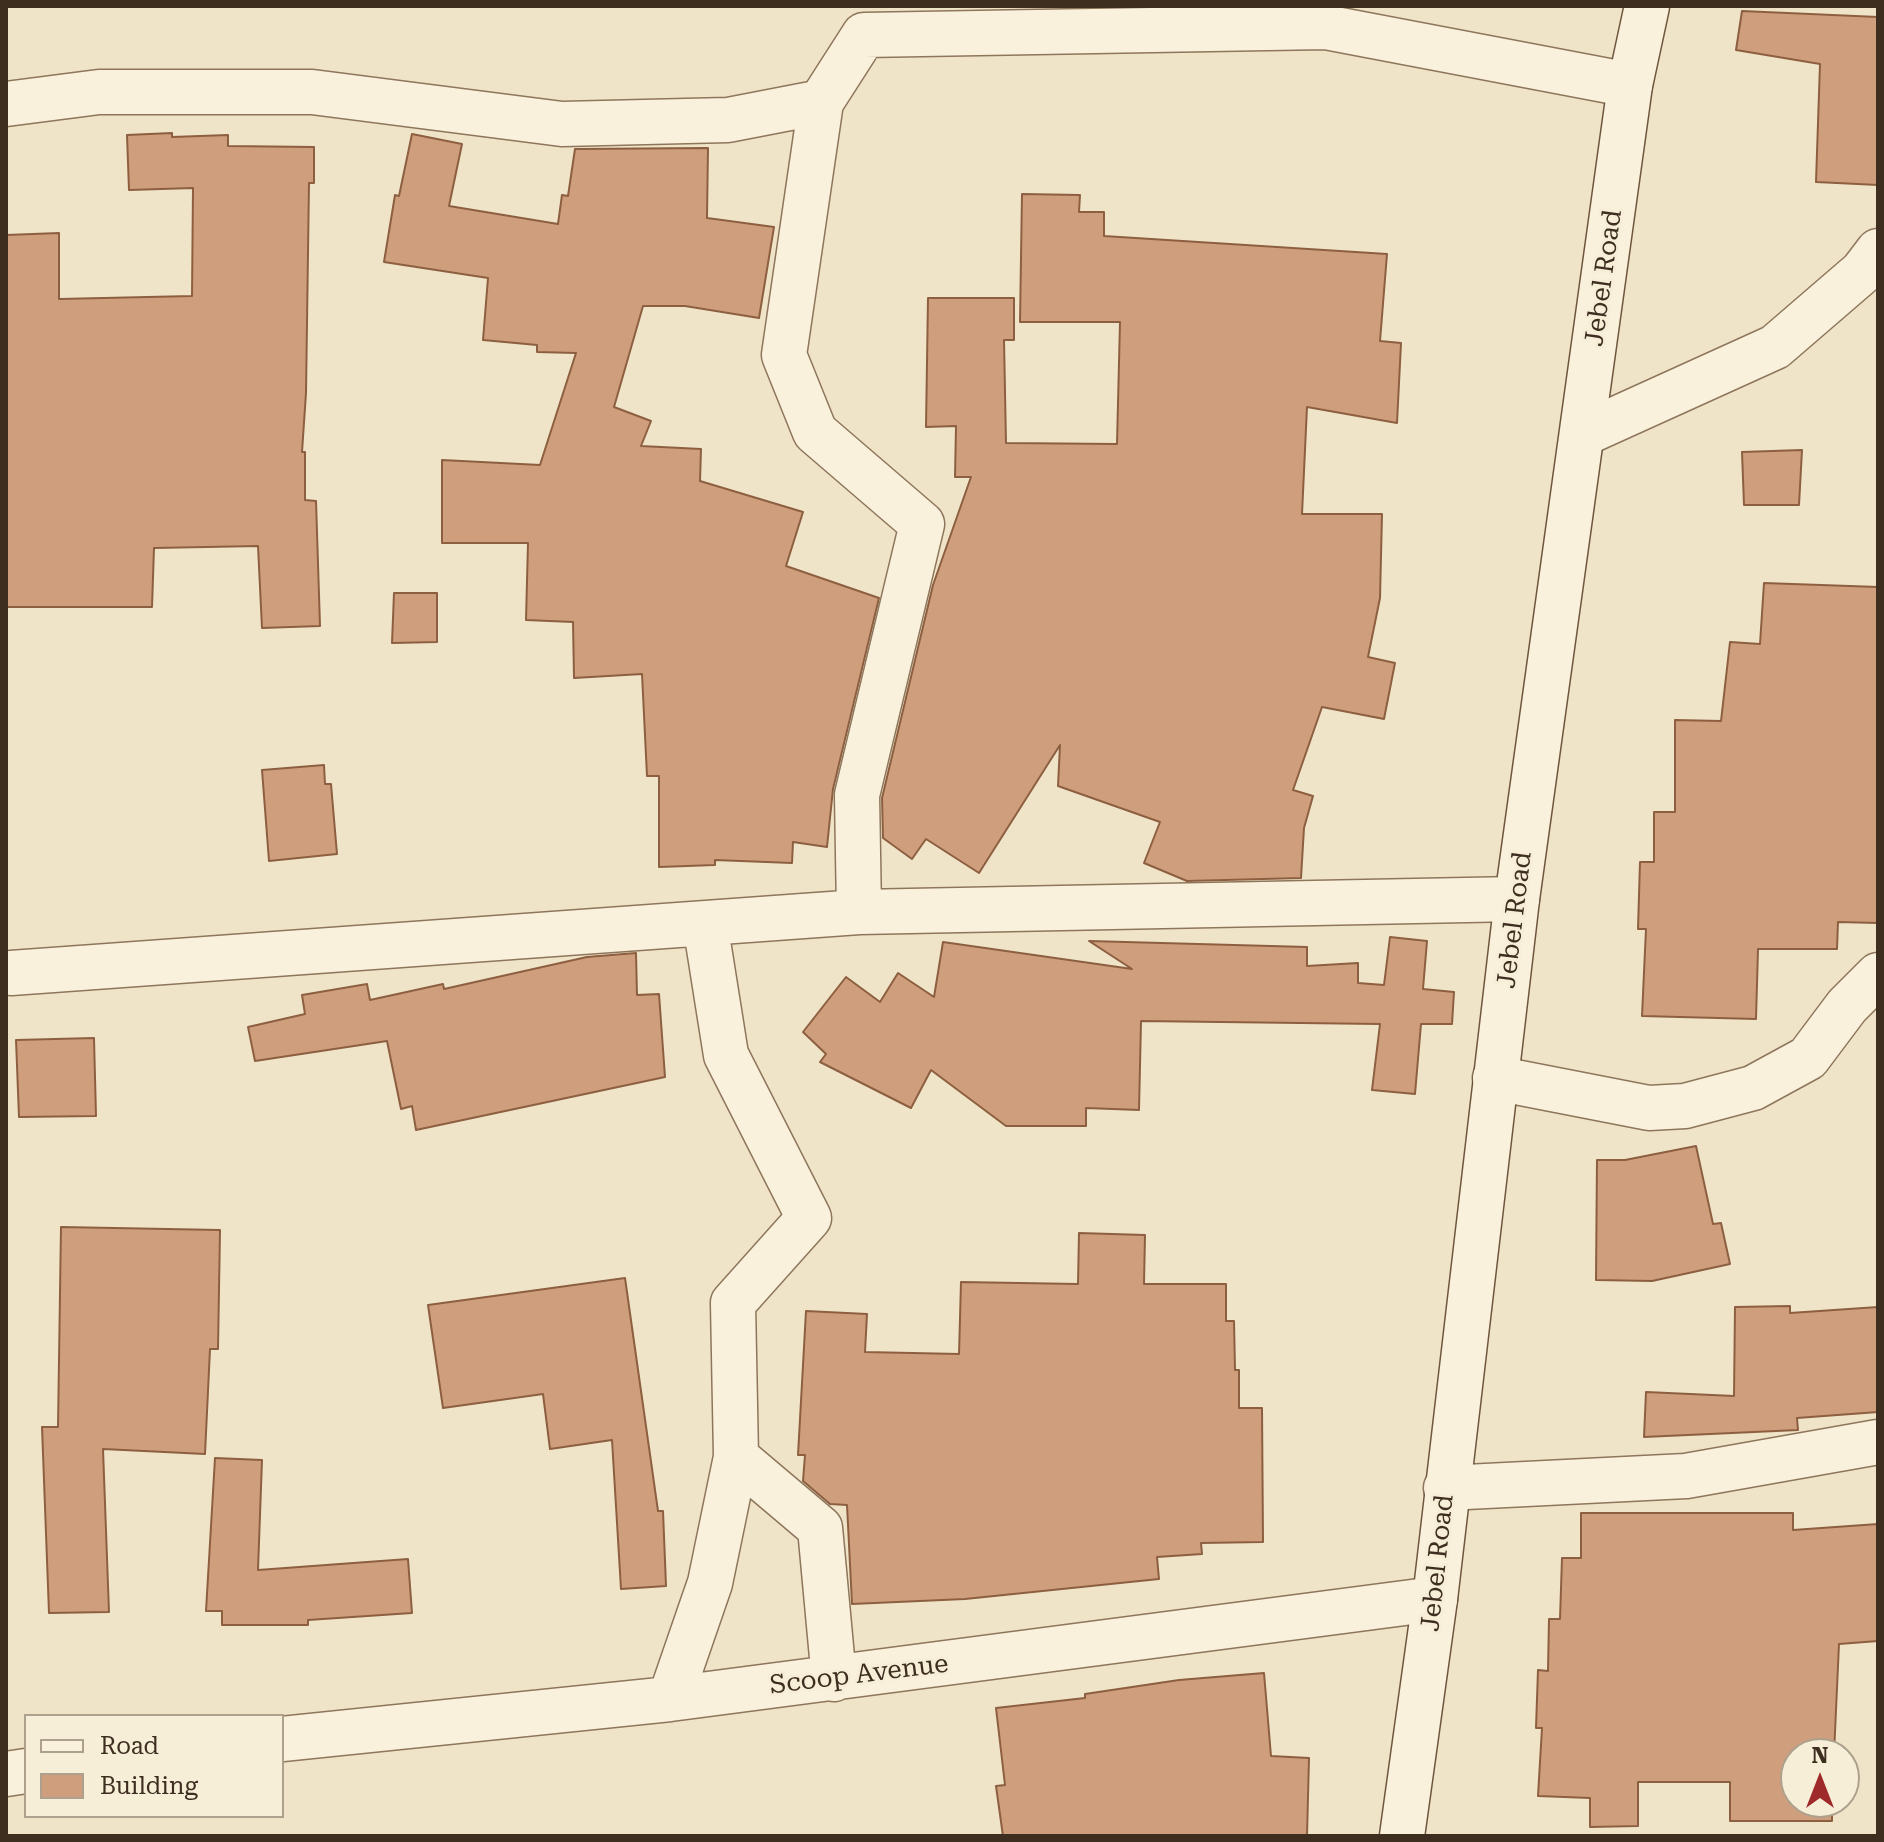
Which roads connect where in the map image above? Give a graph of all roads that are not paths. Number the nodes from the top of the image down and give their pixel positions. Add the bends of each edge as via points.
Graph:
1 (1647, 6) edge
2 (1630, 85) junction
3 (821, 102) junction
4 (6, 104) edge
5 (1878, 251) edge
6 (1583, 434) junction
7 (1517, 899) junction
8 (859, 912) junction
9 (705, 923) junction
10 (11, 973) dead end
11 (1878, 975) edge
12 (1495, 1078) junction
13 (1878, 1442) edge
14 (736, 1457) junction
15 (1446, 1488) junction
16 (1435, 1599) junction
17 (834, 1679) junction
18 (670, 1699) junction
19 (284, 1739) edge
20 (1402, 1836) edge

1 - 2 street, Jebel Road
2 - 3 street via 1325,27 1098,28 864,35
2 - 6 street, Jebel Road
3 - 4 street via 728,120 562,124 312,92 99,92
3 - 8 street via 784,355 815,432 922,524 857,795
5 - 6 street via 1862,272 1775,347
6 - 7 street, Jebel Road
7 - 8 street
7 - 12 street, Jebel Road
8 - 9 street
9 - 10 street
9 - 14 street via 726,1055 809,1218 733,1303
11 - 12 street via 1808,1058 1753,1088 1685,1106 1649,1108
12 - 15 street, Jebel Road
13 - 15 street via 1686,1476
14 - 17 street via 820,1528
14 - 18 street via 710,1583
15 - 16 street, Jebel Road
16 - 17 street, Scoop Avenue
16 - 20 street, Jebel Road
17 - 18 street, Scoop Avenue
18 - 19 street, Scoop Avenue

